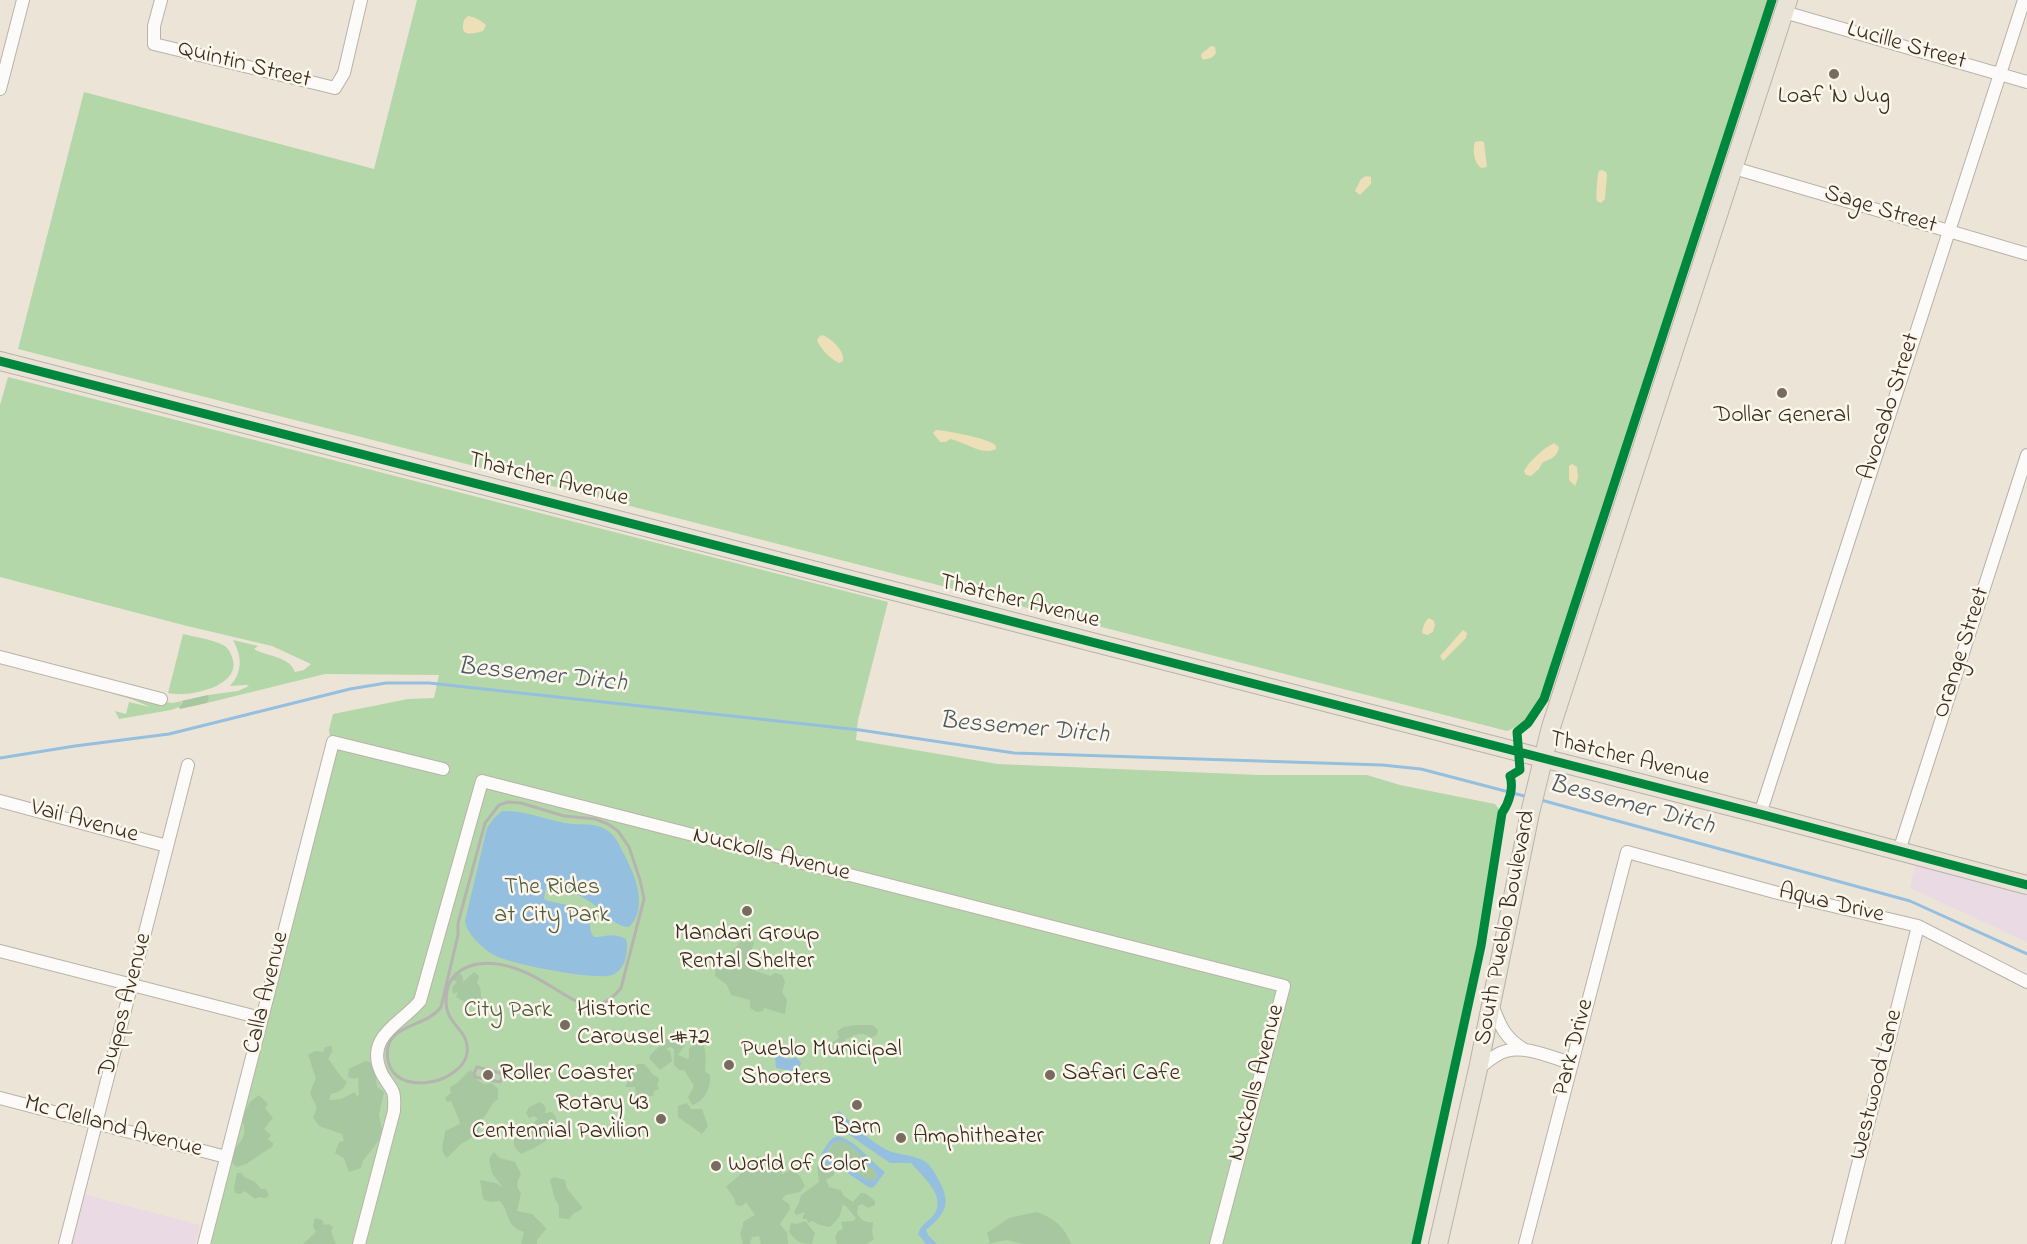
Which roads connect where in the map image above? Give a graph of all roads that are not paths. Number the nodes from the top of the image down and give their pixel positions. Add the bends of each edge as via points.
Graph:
1 (23, 0) edge
2 (161, 0) edge
3 (361, 0) edge
4 (2024, 0) edge
5 (1786, 6) edge
6 (2001, 74) junction
7 (2027, 82) edge
8 (0, 89) edge
9 (1734, 168) junction
10 (1948, 231) junction
11 (2027, 254) edge
12 (0, 361) edge
13 (2027, 455) edge
14 (0, 657) edge
15 (161, 699) dead end
16 (1543, 758) junction
17 (188, 765) dead end
18 (443, 769) dead end
19 (0, 801) edge
20 (1760, 814) junction
21 (167, 846) junction
22 (1899, 851) junction
23 (1627, 852) joint
24 (2027, 885) edge
25 (1918, 926) junction
26 (0, 951) edge
27 (2027, 982) edge
28 (133, 984) junction
29 (1491, 1003) junction
30 (261, 1018) junction
31 (1526, 1050) junction
32 (1571, 1063) junction
33 (1478, 1069) junction
34 (0, 1098) edge
35 (96, 1123) junction
36 (226, 1157) junction
37 (65, 1244) edge
38 (204, 1244) edge
39 (359, 1244) edge
40 (1216, 1244) edge
41 (1438, 1244) edge
42 (1525, 1244) edge
43 (1838, 1244) edge

1 - 8 street
2 - 3 street, Quintin Street via 154,44 335,88 344,73
4 - 6 street, Avocado Street
5 - 6 street, Lucille Street
5 - 9 main road, South Pueblo Boulevard
6 - 7 street, Lucille Street
6 - 10 street, Avocado Street
9 - 10 street, Sage Street
9 - 16 main road, South Pueblo Boulevard
10 - 11 street, Sage Street
10 - 20 street, Avocado Street
12 - 16 main road, Thatcher Avenue
13 - 22 street, Orange Street
14 - 15 street
16 - 20 main road, Thatcher Avenue
16 - 29 main road, South Pueblo Boulevard
17 - 21 street, Dupps Avenue
18 - 30 street, Calla Avenue via 333,742
19 - 21 street, Vail Avenue
20 - 22 main road, Thatcher Avenue
21 - 28 street, Dupps Avenue
22 - 24 main road, Thatcher Avenue
23 - 25 street, Aqua Drive
23 - 32 street, Park Drive
25 - 27 street, Aqua Drive
25 - 43 street, Westwood Lane
26 - 28 street
28 - 30 street
28 - 35 street, Dupps Avenue
29 - 31 street via 1505,1035
29 - 33 main road, South Pueblo Boulevard
30 - 36 street, Calla Avenue
31 - 32 street
31 - 33 street via 1506,1051
32 - 42 street, Park Drive
33 - 41 main road, South Pueblo Boulevard
34 - 35 street, Mc Clelland Avenue
35 - 36 street, Mc Clelland Avenue
35 - 37 street, Dupps Avenue
36 - 38 street, Calla Avenue
39 - 40 street, Nuckolls Avenue via 394,1111 393,1092 376,1062 377,1050 389,1029 420,1001 482,781 1284,986

